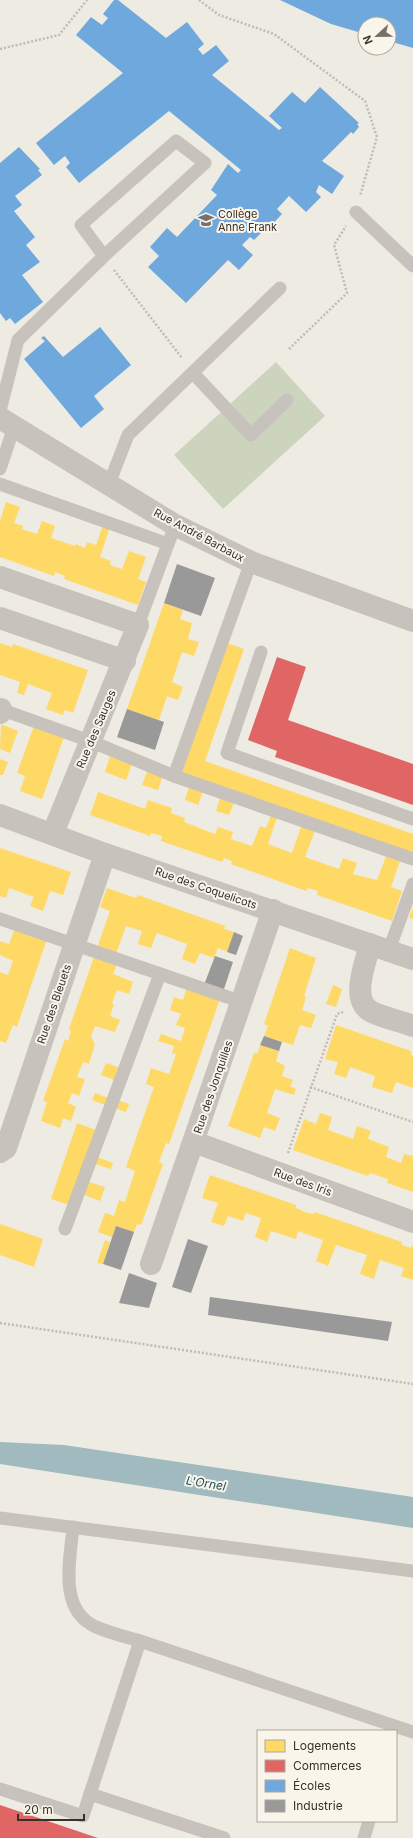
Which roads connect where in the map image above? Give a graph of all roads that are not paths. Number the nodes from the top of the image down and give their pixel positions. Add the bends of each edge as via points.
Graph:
1 (356, 212) road end
2 (104, 256) junction
3 (413, 266) edge
4 (280, 288) dead end
5 (193, 373) junction
6 (287, 400) dead end
7 (0, 411) edge
8 (7, 422) edge
9 (0, 469) edge
10 (0, 484) edge
11 (109, 484) junction
12 (172, 534) junction
13 (251, 562) junction
14 (0, 577) edge
15 (0, 618) edge
16 (413, 621) edge
17 (138, 625) junction
18 (261, 652) dead end
19 (125, 661) junction
20 (0, 710) edge
21 (90, 741) junction
22 (174, 776) junction
23 (0, 815) edge
24 (413, 819) edge
25 (53, 833) junction
26 (105, 854) junction
27 (413, 859) edge
28 (413, 884) edge
29 (273, 910) junction
30 (0, 919) edge
31 (74, 944) junction
32 (379, 947) junction
33 (413, 959) edge
34 (160, 974) junction
35 (242, 1002) junction
36 (413, 1026) edge
37 (194, 1142) junction
38 (0, 1152) edge
39 (413, 1222) edge
40 (65, 1229) dead end
41 (151, 1264) dead end
42 (0, 1518) edge
43 (74, 1527) junction
44 (413, 1571) edge
45 (140, 1641) junction
46 (387, 1730) edge
47 (413, 1732) edge
48 (398, 1734) edge
49 (0, 1789) edge
50 (90, 1794) junction
51 (370, 1822) edge
52 (224, 1838) edge
53 (364, 1838) edge

1 - 3 lane
2 - 2 lane via 188,179 205,163 176,141 81,224
2 - 7 lane via 18,340
4 - 5 lane
5 - 6 lane via 251,435
5 - 11 lane via 128,436
8 - 9 lane
8 - 11 street, Rue André Barbaux
10 - 12 lane
11 - 12 street, Rue André Barbaux
12 - 13 street, Rue André Barbaux
12 - 17 lane
13 - 16 street, Rue André Barbaux
13 - 22 lane
14 - 17 street
15 - 19 street
17 - 19 street, Rue des Sauges
18 - 24 lane via 227,753
19 - 21 street, Rue des Sauges
20 - 21 lane
21 - 22 lane
21 - 25 street, Rue des Sauges
22 - 27 lane
23 - 25 street, Rue des Coquelicots
25 - 26 street, Rue des Coquelicots
26 - 29 street, Rue des Coquelicots
26 - 31 street, Rue des Bleuets
28 - 32 lane
29 - 32 street, Rue des Coquelicots
29 - 35 street, Rue des Jonquilles
30 - 31 lane
31 - 34 lane
31 - 38 street, Rue des Bleuets via 6,1148
32 - 33 street, Rue des Coquelicots
32 - 36 street via 359,990 363,1002 370,1011
34 - 35 lane
34 - 40 lane
35 - 37 street, Rue des Jonquilles
37 - 39 street, Rue des Iris
37 - 41 street, Rue des Jonquilles
42 - 43 lane
43 - 44 lane
43 - 45 lane via 69,1572 70,1596 78,1614 95,1627
45 - 46 lane
45 - 50 lane
47 - 48 lane
49 - 50 lane via 83,1816
50 - 52 lane
51 - 53 lane

